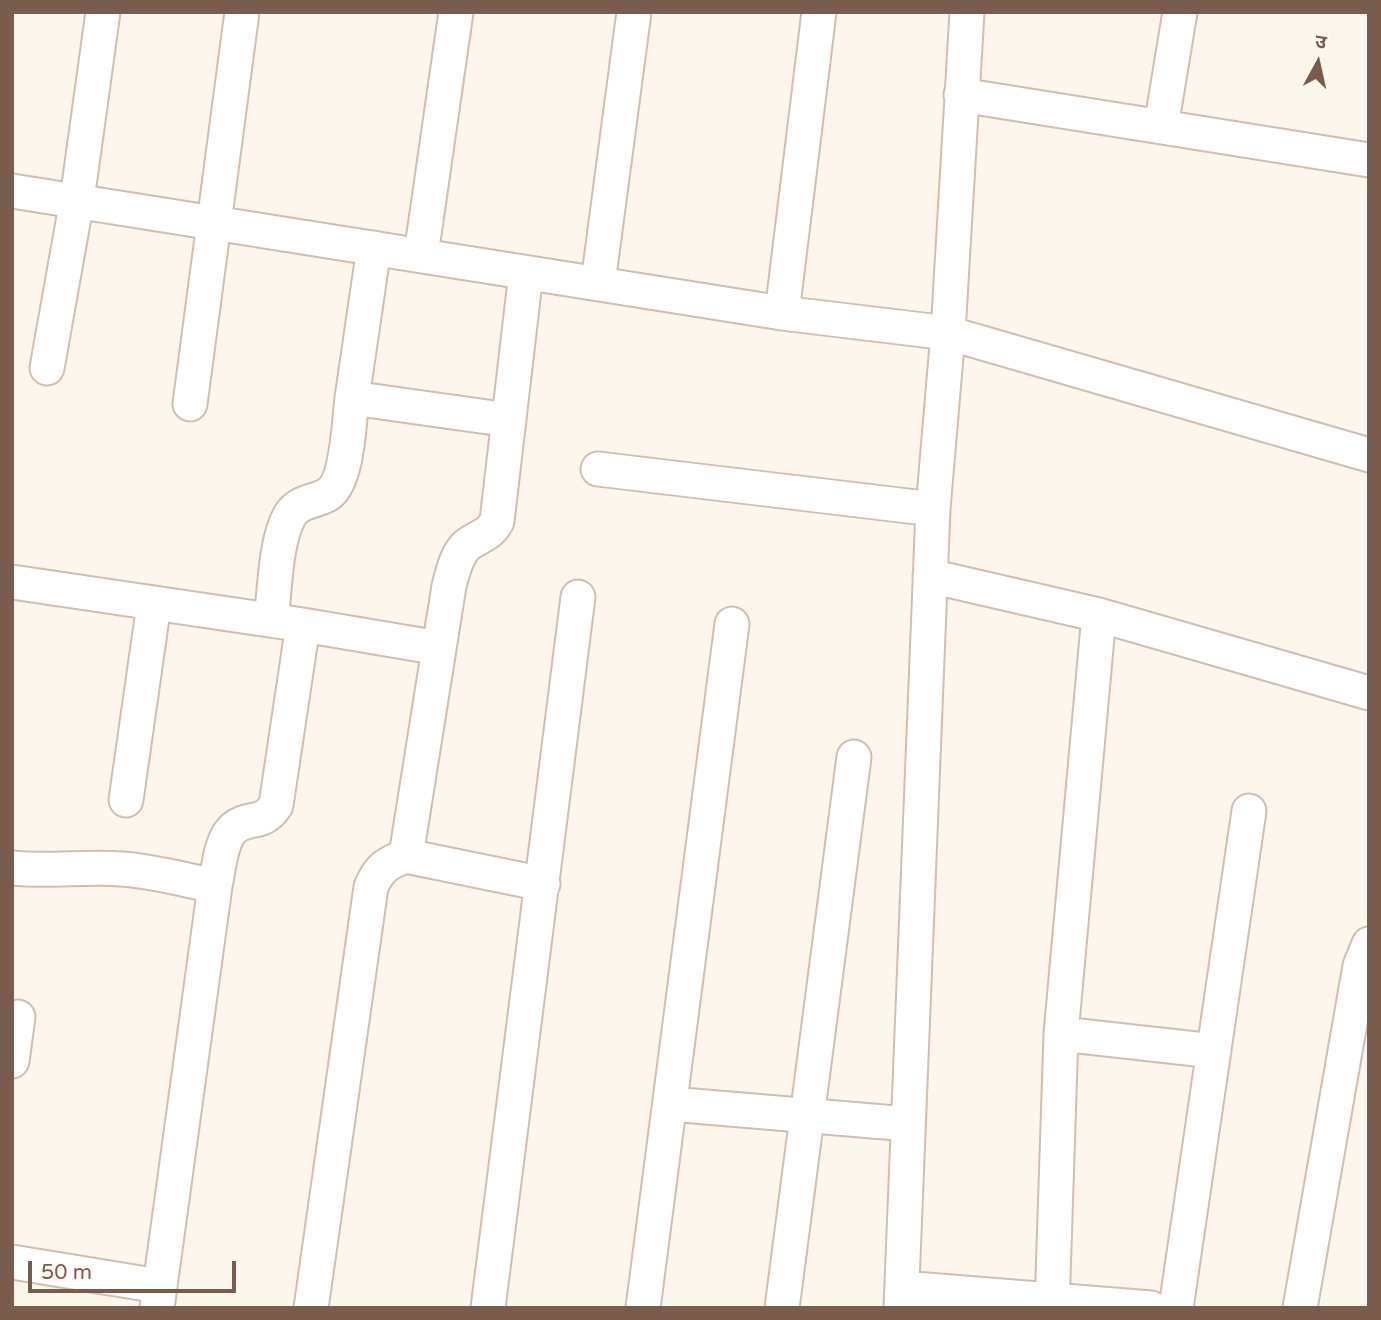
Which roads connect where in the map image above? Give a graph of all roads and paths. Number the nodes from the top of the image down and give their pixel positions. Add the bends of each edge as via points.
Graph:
1 (103, 12) edge
2 (242, 12) edge
3 (456, 12) edge
4 (634, 12) edge
5 (819, 12) edge
6 (967, 12) edge
7 (1180, 12) edge
8 (961, 95) junction
9 (1161, 127) junction
10 (1369, 160) edge
11 (12, 191) edge
12 (77, 200) junction
13 (215, 223) junction
14 (374, 248) junction
15 (421, 255) junction
16 (526, 273) junction
17 (598, 283) junction
18 (782, 313) junction
19 (948, 333) junction
20 (47, 368) dead end
21 (352, 398) junction
22 (190, 404) dead end
23 (509, 421) junction
24 (1369, 455) edge
25 (598, 469) dead end
26 (933, 509) junction
27 (930, 576) junction
28 (12, 582) edge
29 (578, 597) dead end
30 (154, 604) junction
31 (1099, 615) junction
32 (287, 622) junction
33 (732, 624) dead end
34 (439, 648) junction
35 (1369, 693) edge
36 (854, 757) dead end
37 (127, 800) dead end
38 (1249, 811) dead end
39 (406, 856) junction
40 (12, 868) edge
41 (543, 884) junction
42 (215, 886) junction
43 (1369, 944) edge
44 (18, 1017) dead end
45 (1061, 1034) junction
46 (1214, 1051) junction
47 (12, 1061) edge
48 (670, 1104) junction
49 (808, 1116) junction
50 (908, 1124) junction
51 (12, 1262) edge
52 (158, 1297) edge
53 (902, 1298) edge
54 (1052, 1303) edge
55 (311, 1308) edge
56 (488, 1308) edge
57 (643, 1308) edge
58 (782, 1308) edge
59 (1151, 1308) edge
60 (1176, 1308) edge
61 (1300, 1308) edge

1 - 12 street
2 - 13 street
3 - 15 street
4 - 17 street
5 - 18 street
6 - 8 street
7 - 9 street
8 - 9 street
8 - 19 street
9 - 10 street
11 - 12 street
12 - 13 street
12 - 20 street
13 - 14 street
13 - 22 street
14 - 15 street
14 - 21 street
15 - 16 street
16 - 17 street
16 - 23 street
17 - 18 street
18 - 19 street
19 - 24 street
19 - 26 street
21 - 23 street
21 - 32 street via 338,482 326,495 300,505 286,523 281,541
23 - 34 street via 497,521 459,556
25 - 26 street
26 - 27 street
27 - 31 street
27 - 50 street
28 - 30 street
29 - 41 street
30 - 32 street
30 - 37 street
31 - 35 street
31 - 45 street
32 - 34 street
32 - 42 street via 276,805 264,818 232,829
33 - 48 street
34 - 39 street
36 - 49 street
38 - 46 street
39 - 41 street
39 - 55 street via 384,866 371,887
40 - 42 street via 126,869
41 - 56 street
42 - 52 street
43 - 61 street via 1360,966
44 - 47 street
45 - 46 street
45 - 54 street
46 - 60 street
48 - 49 street
48 - 57 street
49 - 50 street
49 - 58 street
50 - 53 street
51 - 52 street
53 - 54 street
54 - 59 street

